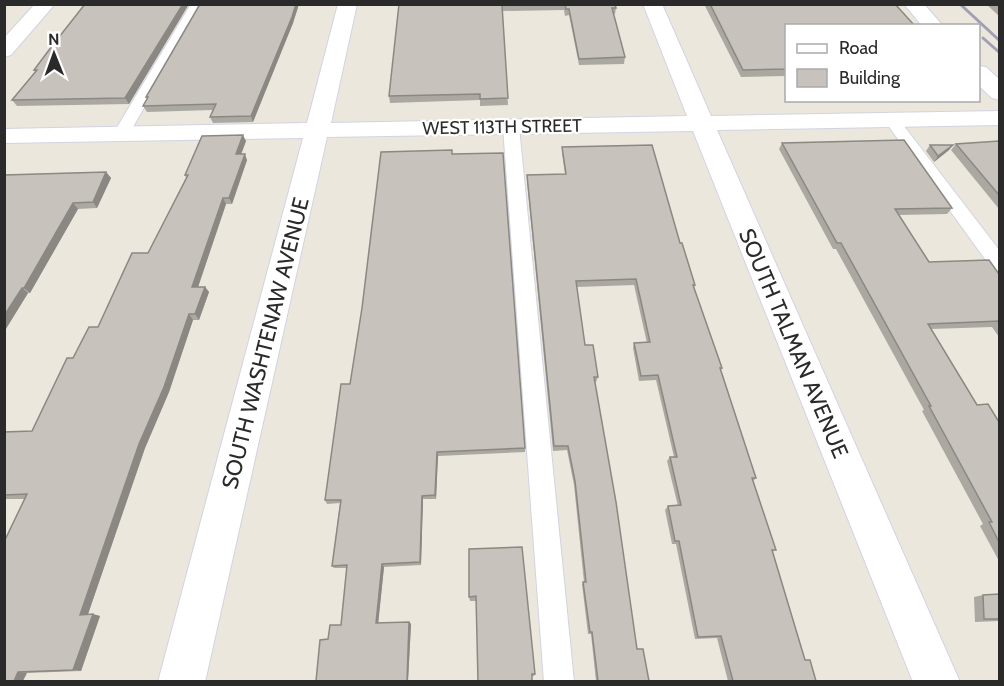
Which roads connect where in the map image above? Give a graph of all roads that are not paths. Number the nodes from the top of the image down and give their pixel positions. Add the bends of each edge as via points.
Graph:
1 (46, 4) edge
2 (197, 4) edge
3 (348, 4) edge
4 (652, 4) edge
5 (913, 4) edge
6 (931, 24) edge
7 (4, 51) edge
8 (980, 74) edge
9 (999, 93) edge
10 (999, 118) edge
11 (892, 120) junction
12 (702, 123) junction
13 (511, 127) junction
14 (317, 130) junction
15 (121, 134) junction
16 (4, 136) edge
17 (999, 265) edge
18 (181, 681) edge
19 (559, 681) edge
20 (937, 681) edge

1 - 7 street
2 - 15 lane
3 - 14 street, SOUTH WASHTENAW AVENUE
4 - 12 street, SOUTH TALMAN AVENUE
5 - 6 street
8 - 9 street
10 - 11 street, WEST 113TH STREET
11 - 12 street, WEST 113TH STREET
11 - 17 lane
12 - 13 street, WEST 113TH STREET
12 - 20 street, SOUTH TALMAN AVENUE
13 - 14 street, WEST 113TH STREET
13 - 19 lane
14 - 15 street, WEST 113TH STREET
14 - 18 street, SOUTH WASHTENAW AVENUE
15 - 16 street, WEST 113TH STREET

